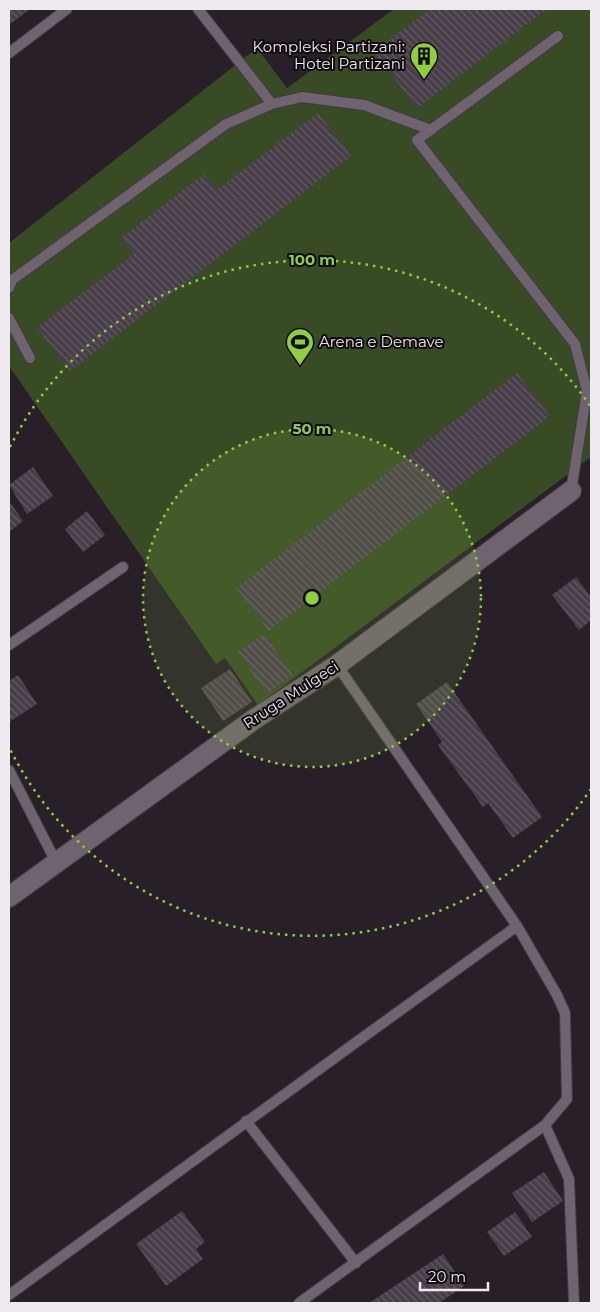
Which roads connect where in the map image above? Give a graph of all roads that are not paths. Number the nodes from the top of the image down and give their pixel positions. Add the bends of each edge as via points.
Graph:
1 (67, 9) edge
2 (198, 9) edge
3 (558, 36) dead end
4 (9, 53) edge
5 (272, 104) junction
6 (431, 130) junction
7 (9, 288) edge
8 (9, 318) edge
9 (30, 358) dead end
10 (571, 491) joint
11 (123, 567) dead end
12 (9, 645) edge
13 (337, 665) junction
14 (9, 770) edge
15 (56, 862) junction
16 (9, 897) edge
17 (517, 926) junction
18 (246, 1121) junction
19 (545, 1125) junction
20 (356, 1263) junction
21 (9, 1295) edge
22 (299, 1303) edge
23 (574, 1303) edge

1 - 4 lane
2 - 5 lane
3 - 6 lane
5 - 6 lane via 302,97 364,105
5 - 7 lane via 226,124 12,280
6 - 10 lane via 417,140 575,344 587,392
8 - 9 lane
10 - 13 street, Rruga Mulgeci
11 - 12 lane
13 - 15 street, Rruga Mulgeci via 245,726
13 - 17 lane
14 - 15 lane
15 - 16 street, Rruga Mulgeci
17 - 18 lane
17 - 19 lane via 558,995 565,1013 567,1099
18 - 20 lane
18 - 21 lane
19 - 20 lane
19 - 23 lane via 569,1179
20 - 22 lane

